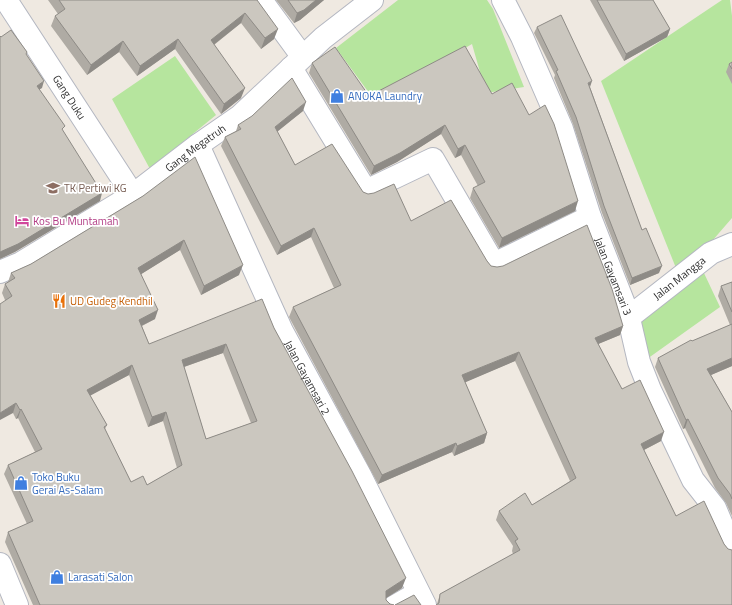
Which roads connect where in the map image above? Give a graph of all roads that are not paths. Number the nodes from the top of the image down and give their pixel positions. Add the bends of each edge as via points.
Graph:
1 (6, 0) edge
2 (261, 0) edge
3 (372, 0) edge
4 (503, 0) edge
5 (297, 62) junction
6 (198, 145) junction
7 (133, 195) junction
8 (590, 217) junction
9 (732, 244) edge
10 (0, 272) edge
11 (628, 318) junction
12 (732, 548) edge
13 (0, 564) edge
14 (421, 598) edge
15 (17, 605) edge
16 (390, 605) edge

1 - 7 street, Gang Duku
2 - 5 street
3 - 5 street, Gang Megatruh
4 - 8 street, Jalan Gayamsari 3 via 562,129
5 - 6 street, Gang Megatruh via 240,116
5 - 8 street via 366,191 433,159 494,264
6 - 7 street, Gang Megatruh
6 - 14 street, Jalan Gayamsari 2 via 282,331 360,475
7 - 10 street, Gang Megatruh via 21,264
8 - 11 street, Jalan Gayamsari 3
9 - 11 street, Jalan Mangga via 711,253
11 - 12 street, Jalan Gayamsari 3 via 639,362 650,390 693,480 715,508
13 - 15 street
14 - 16 lane

